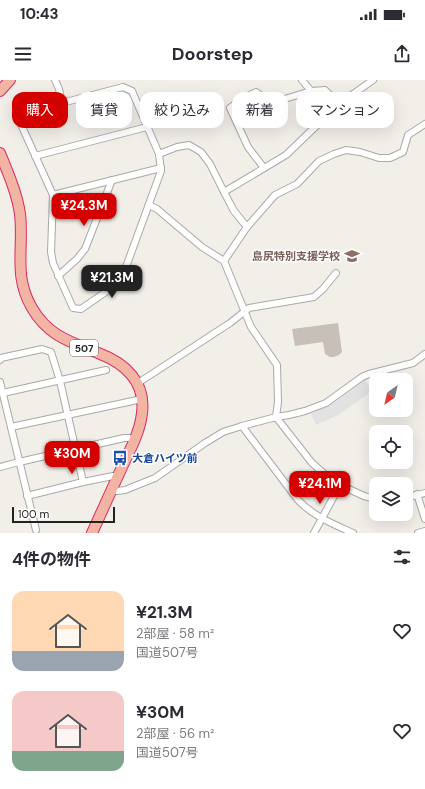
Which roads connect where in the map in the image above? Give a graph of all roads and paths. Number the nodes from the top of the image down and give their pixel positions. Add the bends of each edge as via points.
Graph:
1 (10, 80) edge
2 (55, 80) edge
3 (302, 80) edge
4 (373, 80) edge
5 (0, 91) edge
6 (311, 91) junction
7 (61, 92) edge
8 (327, 92) edge
9 (356, 92) edge
10 (68, 101) edge
11 (140, 110) edge
12 (425, 124) edge
13 (23, 128) edge
14 (143, 128) edge
15 (147, 128) edge
16 (314, 128) edge
17 (0, 153) edge
18 (158, 154) junction
19 (35, 156) junction
20 (161, 168) junction
21 (264, 168) junction
22 (112, 180) junction
23 (224, 192) junction
24 (53, 194) junction
25 (149, 205) junction
26 (247, 227) junction
27 (224, 261) junction
28 (336, 273) dead end
29 (58, 276) junction
30 (244, 312) junction
31 (425, 354) edge
32 (0, 360) edge
33 (106, 370) dead end
34 (60, 381) junction
35 (0, 382) edge
36 (138, 383) junction
37 (2, 393) junction
38 (142, 399) junction
39 (67, 415) junction
40 (276, 416) junction
41 (242, 426) junction
42 (11, 427) junction
43 (134, 440) junction
44 (75, 449) junction
45 (19, 462) junction
46 (0, 467) edge
47 (118, 477) junction
48 (83, 482) junction
49 (340, 485) junction
50 (112, 490) junction
51 (425, 493) edge
52 (417, 494) junction
53 (413, 495) edge
54 (27, 496) junction
55 (369, 497) edge
56 (425, 519) edge
57 (322, 520) junction
58 (36, 530) dead end
59 (425, 531) edge
60 (92, 533) edge
61 (314, 533) edge
62 (353, 533) edge
63 (418, 533) edge

1 - 5 highway
2 - 7 street
3 - 6 street
4 - 9 street
6 - 8 street
6 - 21 street via 278,101 269,100 256,92 230,108 248,147
10 - 11 street via 123,87 132,91
12 - 26 street via 408,135 403,152 390,158 346,150 319,162 297,184 275,195
13 - 19 street
14 - 19 street
15 - 18 street
16 - 21 street via 286,155
17 - 36 highway, 507 via 18,204 21,275 32,309 43,323 59,336 113,358 127,369
18 - 20 street
18 - 23 street via 189,145 201,152 210,164
19 - 24 street
20 - 22 street
20 - 25 street
21 - 23 street
22 - 24 street
22 - 29 street via 86,249
23 - 26 street via 234,211
24 - 29 street via 51,252
25 - 27 street
25 - 29 street via 122,278 113,287 81,309 73,308
26 - 27 street
27 - 30 street
28 - 30 street via 314,297 250,308
30 - 36 street via 230,324
30 - 40 street via 277,365
31 - 40 street via 414,363 368,374 326,403 305,411
32 - 34 street via 42,349 51,352
33 - 34 street
34 - 37 street
34 - 39 street
35 - 37 street
36 - 38 highway, 507
37 - 42 street
38 - 39 street
38 - 43 highway, 507 via 140,425
39 - 42 street
39 - 44 street
40 - 41 street
40 - 49 street via 312,463
41 - 50 street via 223,432 155,478 126,490
41 - 57 street via 298,500
42 - 45 street
43 - 44 street via 124,438
43 - 47 highway, 507
44 - 45 street
44 - 48 street
45 - 46 street
45 - 54 street
47 - 48 street
47 - 50 highway, 507
48 - 54 street
49 - 55 street
49 - 57 street
50 - 60 highway, 507
51 - 52 street
52 - 53 street
52 - 56 street
54 - 58 street
57 - 61 street
57 - 62 street
59 - 63 street

